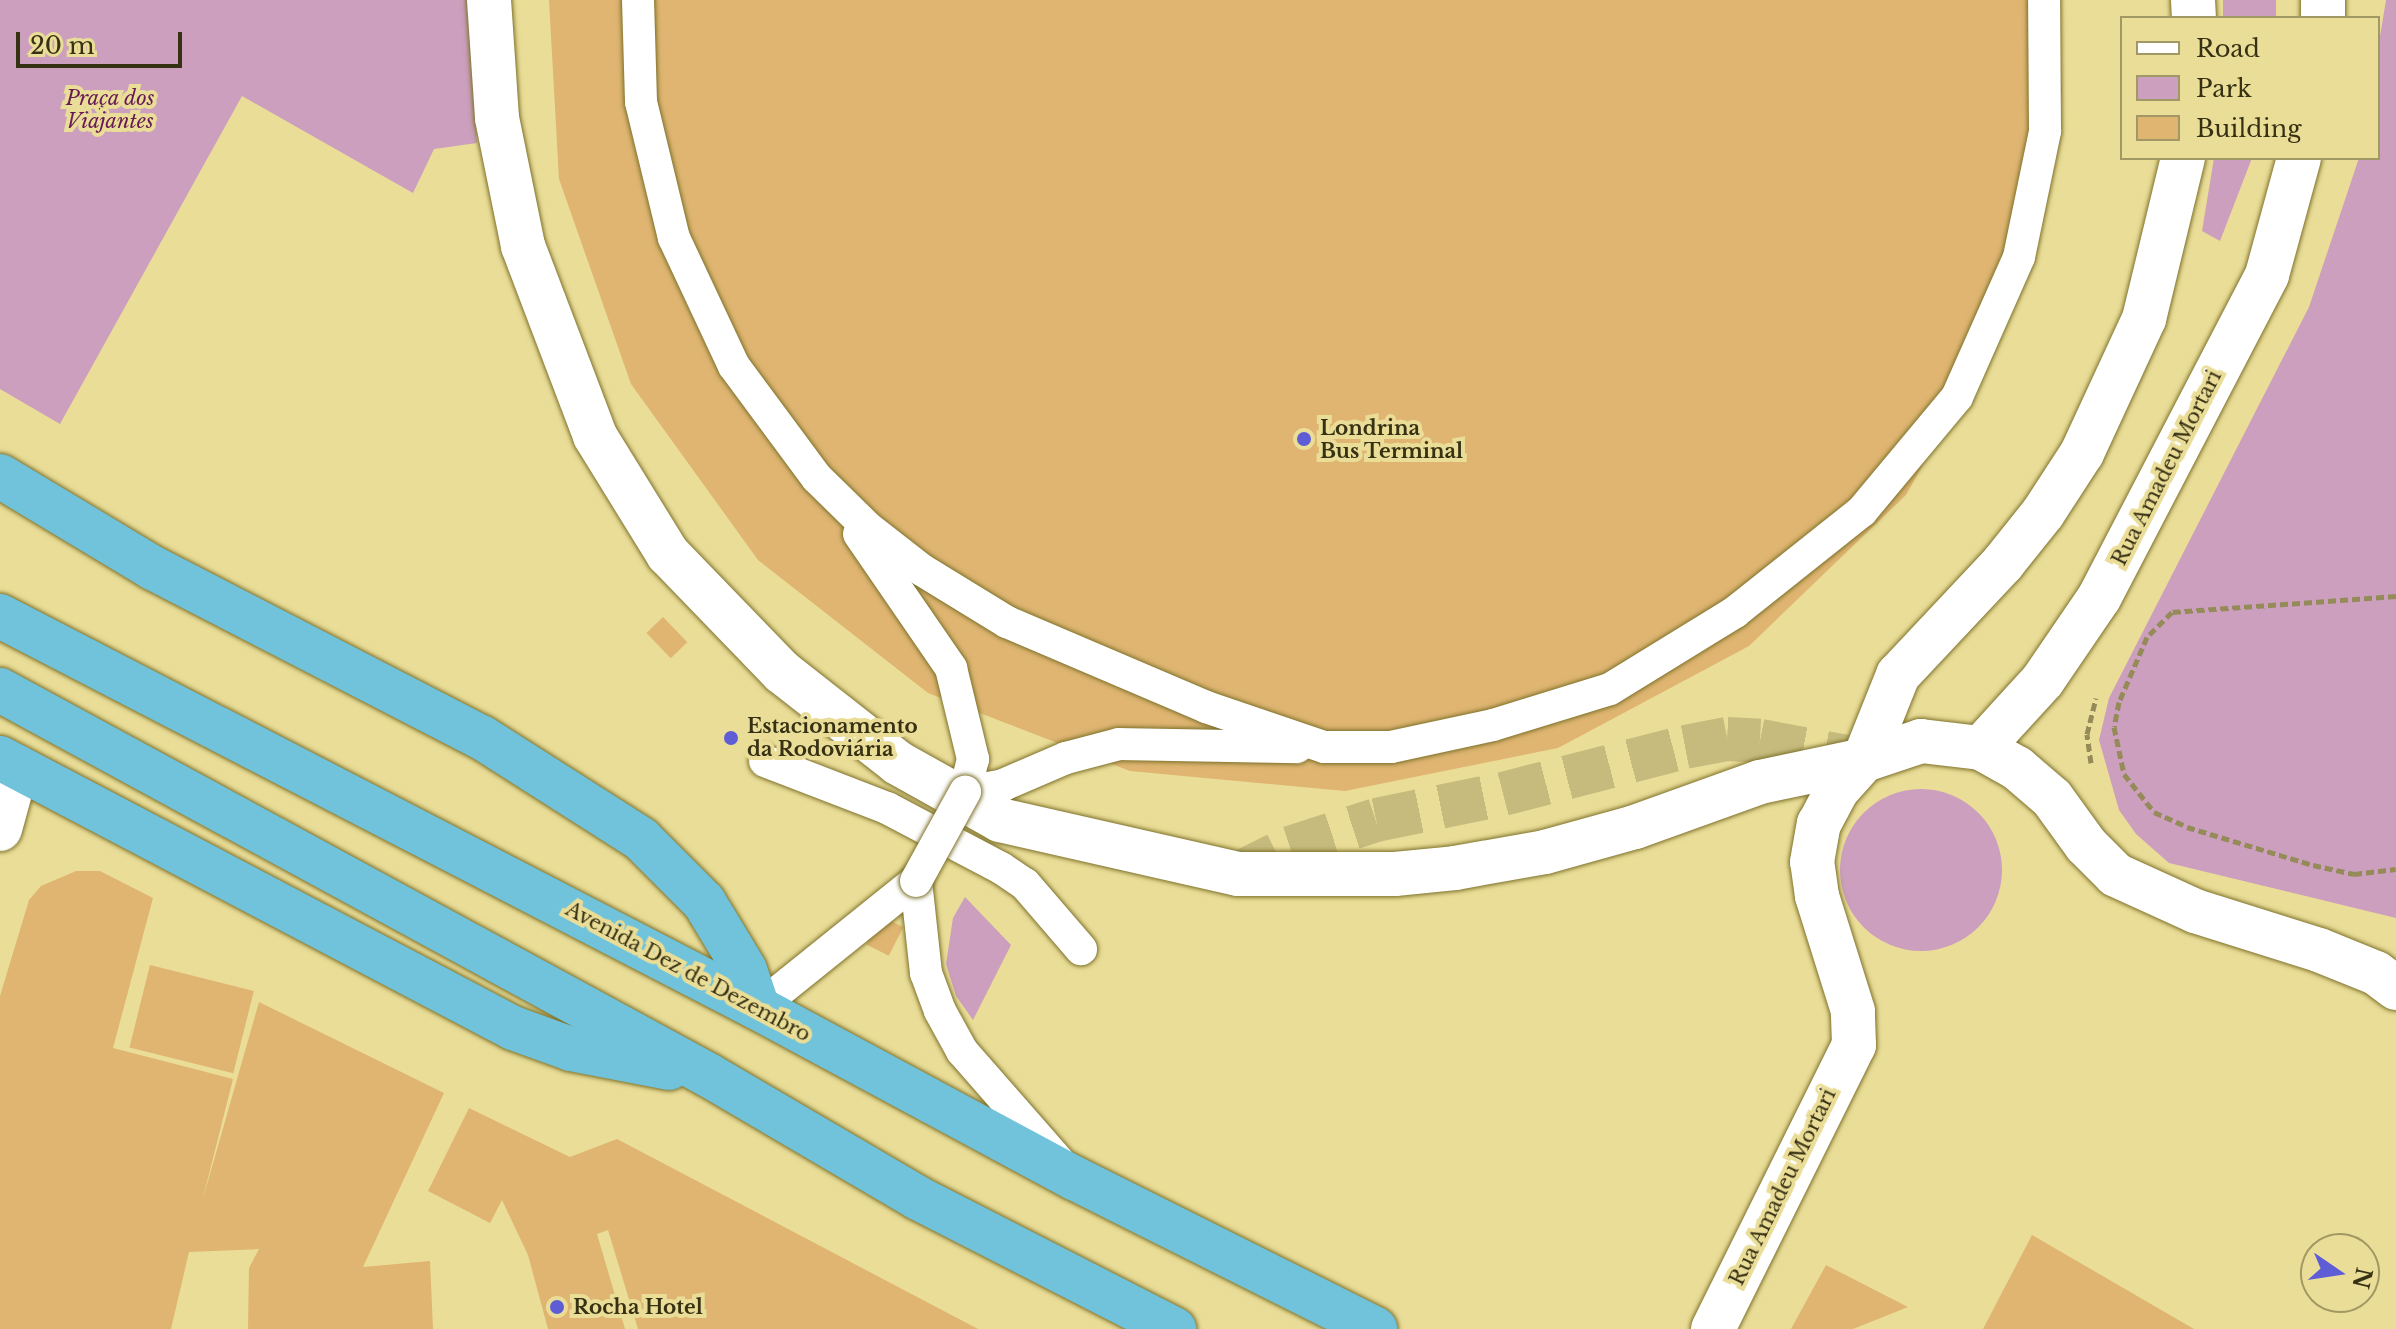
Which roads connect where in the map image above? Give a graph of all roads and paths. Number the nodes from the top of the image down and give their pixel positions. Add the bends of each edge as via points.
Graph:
1 (489, 0) edge
2 (638, 0) edge
3 (2044, 0) edge
4 (2183, 160) edge
5 (2298, 160) edge
6 (0, 476) edge
7 (817, 478) junction
8 (2396, 596) edge
9 (0, 616) edge
10 (0, 690) edge
11 (2097, 692) dead end
12 (1324, 747) junction
13 (1981, 748) junction
14 (1864, 760) junction
15 (765, 761) dead end
16 (8, 763) edge
17 (2092, 768) dead end
18 (965, 792) junction
19 (0, 829) edge
20 (2396, 869) edge
21 (916, 881) junction
22 (1081, 949) dead end
23 (2396, 988) edge
24 (758, 1008) junction
25 (710, 1076) junction
26 (1074, 1178) junction
27 (1157, 1327) edge
28 (1375, 1329) edge
29 (1713, 1329) edge

1 - 14 street via 497,118 523,246 595,436 630,498 668,554 782,672 898,763 1000,820 1238,874 1395,874 1545,852 1635,827 1760,782
2 - 7 lane via 641,102 674,238 734,366
3 - 12 lane via 2045,131 2019,257 1957,397 1862,511 1735,612 1610,689 1493,725 1391,747
4 - 14 street via 2144,319 2095,427 2043,513 1898,675
5 - 13 street, Rua Amadeu Mortari via 2267,275 2099,598 2043,680
6 - 24 highway via 153,568 481,737 641,839 704,902 745,970
7 - 12 lane via 922,570 1007,622 1206,707
7 - 18 lane via 930,631 951,668 973,759
8 - 20 path via 2172,612 2147,637 2114,727 2124,774 2154,812 2313,865 2354,874
9 - 24 highway, Avenida Dez de Dezembro
10 - 25 highway
11 - 17 path via 2087,734
12 - 18 lane via 1119,744 1066,758 1003,785
13 - 14 street via 1921,741
13 - 23 street via 2017,768 2052,798 2116,875 2195,911 2376,973
14 - 29 street, Rua Amadeu Mortari via 1837,790 1819,824 1812,862 1817,896 1853,1011 1854,1045
15 - 22 lane via 887,808 1001,868 1025,884
16 - 19 street
16 - 25 highway via 513,1028 571,1049
18 - 21 lane, bridge
21 - 24 lane
21 - 26 lane via 926,973 947,1024 962,1051
24 - 26 highway, Avenida Dez de Dezembro
25 - 27 highway via 918,1198
26 - 28 highway, Avenida Dez de Dezembro

